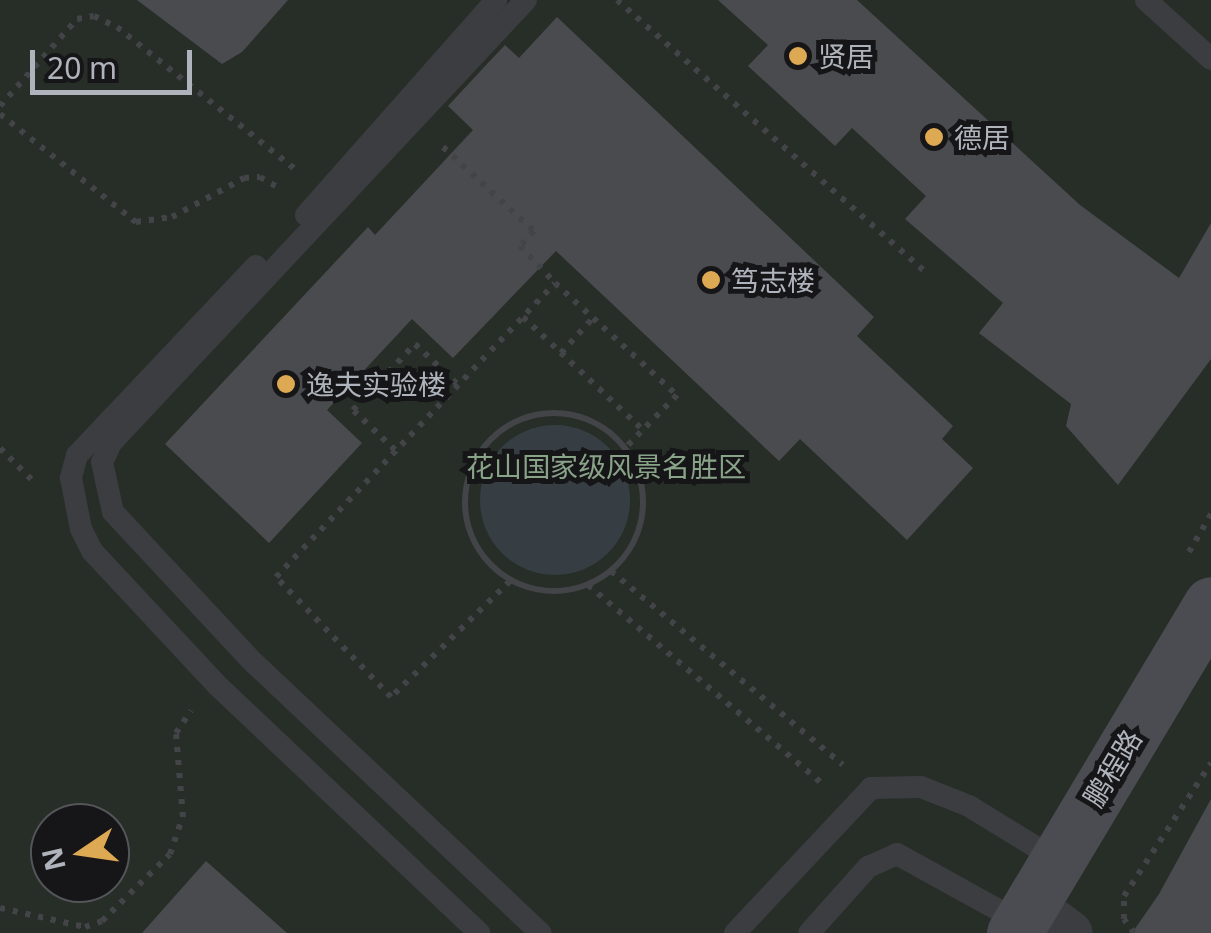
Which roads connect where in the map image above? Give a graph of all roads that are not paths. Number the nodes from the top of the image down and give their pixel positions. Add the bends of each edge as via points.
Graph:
1 (496, 0) edge
2 (526, 0) edge
3 (1146, 0) edge
4 (1211, 59) edge
5 (1211, 604) edge
6 (1211, 666) edge
7 (1057, 860) junction
8 (1043, 929) edge
9 (479, 933) edge
10 (541, 933) edge
11 (735, 933) edge
12 (809, 933) edge

1 - 9 lane via 318,202 98,430 70,478 92,552 217,685
2 - 10 lane via 111,443 102,462 113,512 252,662
3 - 4 lane
5 - 7 main road, 鹏程路
6 - 8 main road, 鹏程路
7 - 8 main road, 鹏程路
7 - 11 lane via 938,794 872,788
8 - 12 lane via 897,854 868,867

